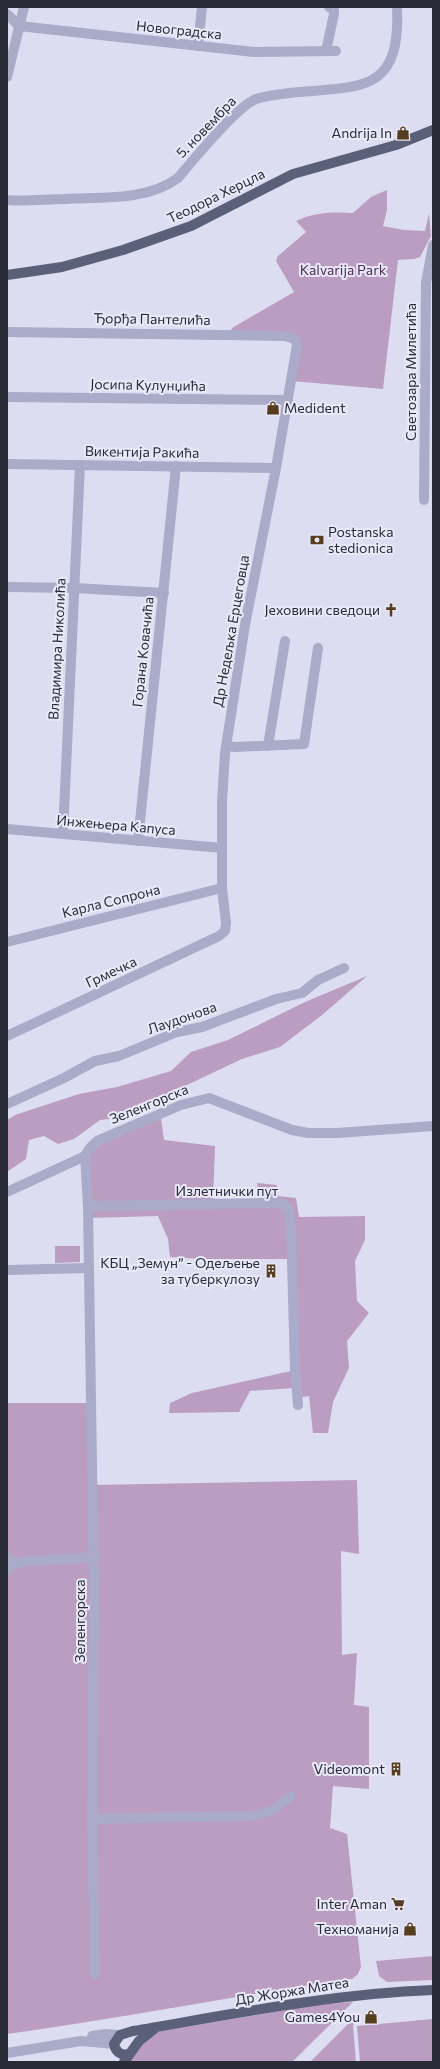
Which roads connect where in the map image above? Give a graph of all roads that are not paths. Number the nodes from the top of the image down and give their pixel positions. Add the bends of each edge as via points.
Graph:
1 (24, 7) edge
2 (202, 7) edge
3 (329, 7) edge
4 (397, 7) edge
5 (7, 14) edge
6 (19, 26) junction
7 (198, 46) junction
8 (7, 77) edge
9 (433, 130) edge
10 (7, 200) edge
11 (433, 245) edge
12 (7, 275) edge
13 (7, 332) edge
14 (429, 337) edge
15 (295, 339) joint
16 (7, 398) edge
17 (288, 400) junction
18 (7, 464) edge
19 (80, 465) junction
20 (176, 466) junction
21 (276, 468) junction
22 (424, 500) dead end
23 (7, 587) edge
24 (74, 588) junction
25 (164, 592) junction
26 (285, 641) dead end
27 (318, 648) dead end
28 (226, 746) junction
29 (268, 746) junction
30 (7, 829) edge
31 (63, 834) junction
32 (138, 841) junction
33 (222, 848) junction
34 (222, 888) junction
35 (225, 931) joint
36 (7, 942) edge
37 (344, 968) dead end
38 (7, 1036) edge
39 (7, 1104) edge
40 (433, 1126) edge
41 (85, 1156) junction
42 (7, 1192) edge
43 (88, 1206) junction
44 (88, 1268) junction
45 (7, 1270) edge
46 (298, 1404) dead end
47 (94, 1557) junction
48 (9, 1564) edge
49 (290, 1796) dead end
50 (92, 1819) junction
51 (96, 1974) dead end
52 (433, 1990) edge
53 (156, 2027) junction
54 (119, 2045) edge
55 (135, 2046) junction
56 (7, 2053) edge
57 (126, 2058) edge

1 - 6 street
2 - 7 street
3 - 7 street, Новоградска via 334,10 331,51 254,52
4 - 10 street, 5. новембра via 398,30 395,48 390,62 380,76 364,84 274,95 254,100 239,112 178,178 167,185 150,191 107,198
5 - 6 street
6 - 7 street, Новоградска
6 - 8 street
9 - 12 main road, Теодора Херцла via 396,145 293,174 191,226 123,250 68,266
11 - 14 street, Светозара Милетића via 426,283
13 - 15 street, Ђорђа Пантелића via 275,335
14 - 22 street, Светозара Милетића
15 - 17 street, Др Недељка Ерцеговца via 296,351
16 - 17 street, Јосипа Кулунџића
17 - 21 street, Др Недељка Ерцеговца
18 - 19 street, Викентија Ракића
19 - 20 street, Викентија Ракића
19 - 24 street, Владимира Николића
20 - 21 street, Викентија Ракића
20 - 25 street, Горана Ковачића
21 - 28 street, Др Недељка Ерцеговца via 245,625
23 - 24 street
24 - 25 street
24 - 31 street, Владимира Николића
25 - 32 street, Горана Ковачића
26 - 29 street
27 - 29 street via 304,744
28 - 29 street
28 - 33 street, Др Недељка Ерцеговца
30 - 31 street, Инжењера Капуса
31 - 32 street, Инжењера Капуса
32 - 33 street, Инжењера Капуса
33 - 34 street, Др Недељка Ерцеговца
34 - 35 street, Др Недељка Ерцеговца
34 - 36 street, Карла Сопрона
35 - 38 street, Грмечка
37 - 39 street, Лаудонова via 318,980 302,993 276,999 202,1027 177,1032 119,1056 95,1061
40 - 41 street, Зеленгорска via 308,1133 292,1130 209,1098 181,1105 97,1141
41 - 42 street
41 - 43 street, Зеленгорска
43 - 44 street, Зеленгорска
43 - 46 street, Излетнички пут via 276,1203 285,1205 289,1211 291,1224 295,1382
44 - 45 street
44 - 47 street, Зеленгорска
47 - 48 street
47 - 50 street, Зеленгорска
49 - 50 street via 271,1811 252,1816
50 - 51 street, Зеленгорска
52 - 53 main road, Др Жоржа Матеа via 307,2000
53 - 54 main road, Др Жоржа Матеа
53 - 55 main road
54 - 55 main road via 132,2036
54 - 56 street, Др Жоржа Матеа via 81,2041
54 - 57 main road
55 - 57 main road

